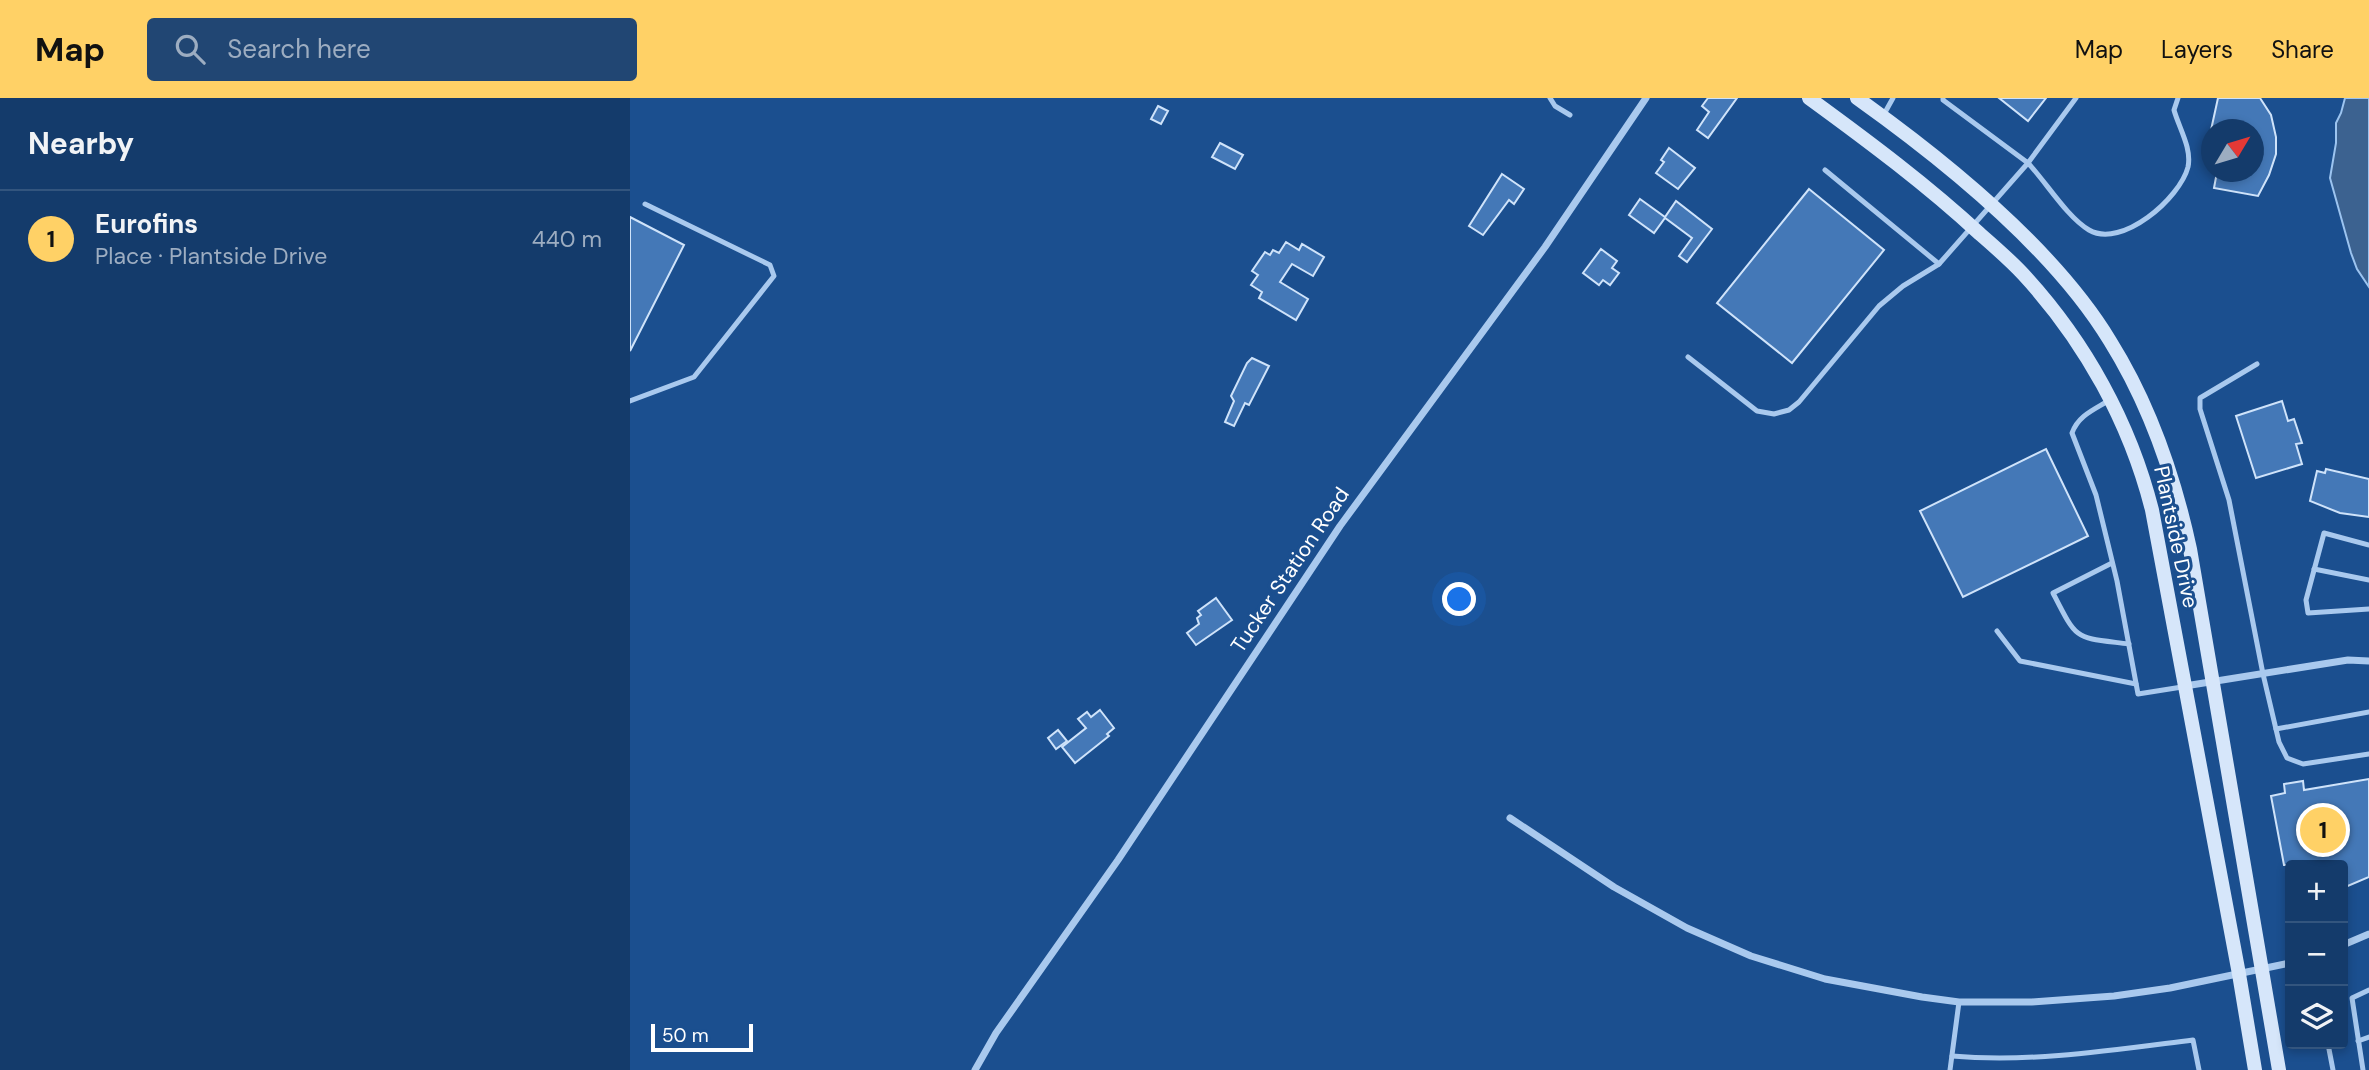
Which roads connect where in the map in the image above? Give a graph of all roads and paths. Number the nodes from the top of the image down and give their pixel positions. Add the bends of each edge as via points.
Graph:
1 (1550, 98) edge
2 (1646, 98) edge
3 (1809, 98) edge
4 (1857, 98) edge
5 (1893, 98) edge
6 (1943, 98) edge
7 (2077, 98) edge
8 (2178, 98) edge
9 (1570, 116) dead end
10 (1883, 116) junction
11 (2028, 163) junction
12 (1825, 170) dead end
13 (645, 204) dead end
14 (1990, 206) junction
15 (1972, 226) junction
16 (1939, 264) junction
17 (1688, 357) dead end
18 (2257, 364) dead end
19 (630, 392) edge
20 (2110, 399) junction
21 (633, 400) edge
22 (2369, 544) edge
23 (2112, 563) junction
24 (2314, 569) junction
25 (2369, 580) edge
26 (2369, 609) edge
27 (1997, 631) dead end
28 (2129, 644) junction
29 (2369, 662) edge
30 (2263, 674) junction
31 (2214, 681) junction
32 (2136, 684) junction
33 (2184, 686) junction
34 (2369, 712) edge
35 (2276, 729) junction
36 (2369, 754) edge
37 (1510, 818) dead end
38 (2369, 934) edge
39 (2348, 942) edge
40 (2285, 964) edge
41 (2262, 970) junction
42 (2239, 974) junction
43 (2369, 990) edge
44 (2352, 998) junction
45 (2348, 1000) edge
46 (1959, 1002) junction
47 (2369, 1037) edge
48 (2358, 1041) junction
49 (2329, 1049) edge
50 (1952, 1056) junction
51 (975, 1070) edge
52 (1950, 1070) edge
53 (2199, 1070) edge
54 (2255, 1070) edge
55 (2279, 1070) edge
56 (2333, 1070) edge
57 (2363, 1070) edge

1 - 9 lane
2 - 51 street, Tucker Station Road via 1545,247 1340,526
3 - 15 street, Plantside Drive
4 - 10 street, Plantside Drive
5 - 10 lane
6 - 11 lane
7 - 11 lane
8 - 11 lane via 2174,110 2188,146 2188,167 2171,196 2149,217 2122,231 2091,231 2074,219
10 - 14 street, Plantside Drive
11 - 14 lane
12 - 16 lane
13 - 21 lane via 770,265 775,276 694,377
14 - 15 lane
14 - 31 street, Plantside Drive via 2076,293 2139,393 2180,502
15 - 16 lane
15 - 20 street, Plantside Drive via 2051,308
16 - 17 lane via 1879,306 1789,410 1774,414 1756,411
18 - 30 lane via 2200,398 2200,410 2229,500
19 - 21 lane
20 - 23 lane via 2081,417 2072,433 2096,495
20 - 33 street, Plantside Drive via 2146,484
22 - 24 lane via 2324,533
23 - 28 lane
23 - 28 lane via 2053,593 2072,630 2084,638
24 - 25 lane
24 - 26 lane via 2306,600 2308,614
27 - 32 lane via 2020,661
28 - 32 lane
29 - 30 street via 2348,660
30 - 31 street
30 - 35 lane
31 - 33 street
31 - 41 street, Plantside Drive
32 - 33 lane via 2138,694
33 - 42 street, Plantside Drive
34 - 35 lane
35 - 36 lane via 2287,758 2304,764
37 - 46 street via 1639,901 1751,956 1825,979
38 - 39 street
40 - 41 street
41 - 42 street
41 - 55 street, Plantside Drive
42 - 46 street via 2114,996
42 - 54 street, Plantside Drive
43 - 44 lane
44 - 45 lane
44 - 48 lane
46 - 50 lane
47 - 48 lane
48 - 57 lane
49 - 56 lane
50 - 52 lane
50 - 53 lane via 2081,1054 2193,1041

